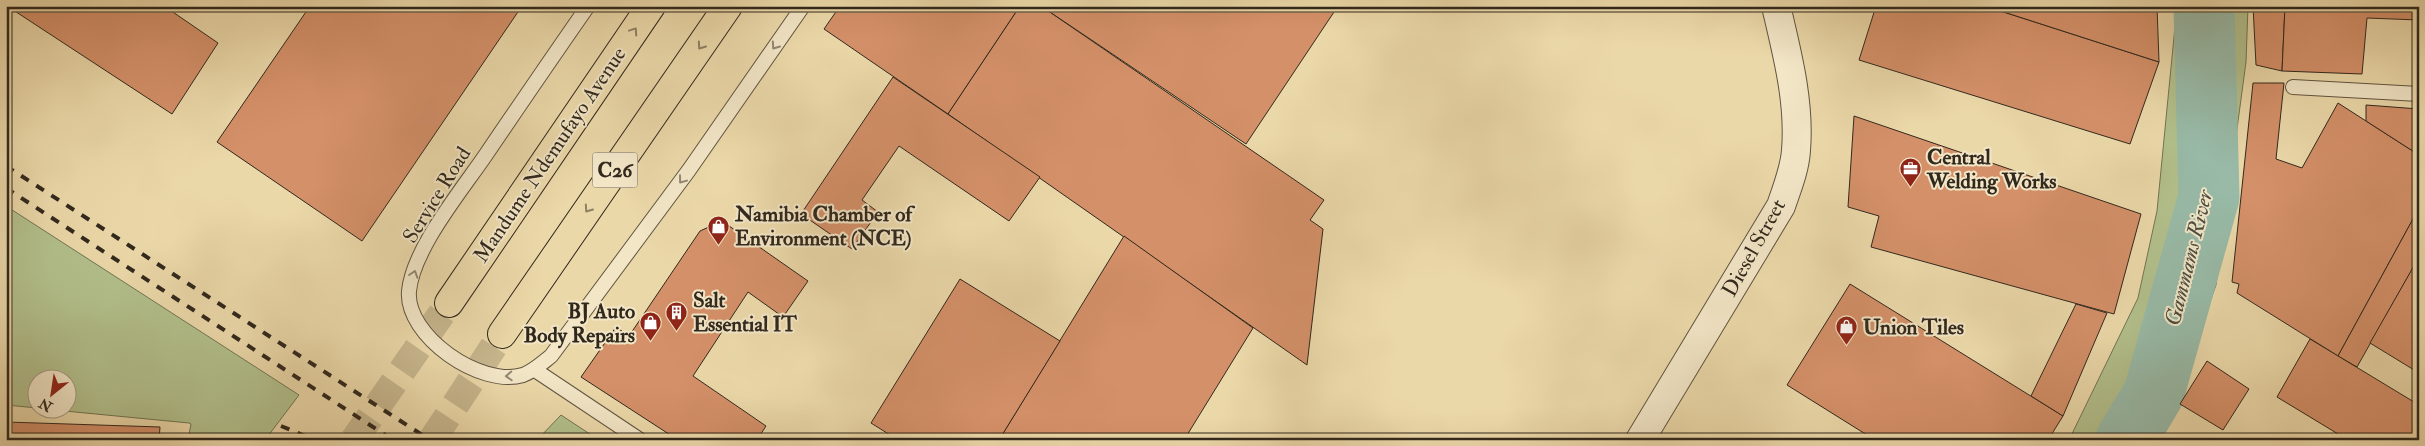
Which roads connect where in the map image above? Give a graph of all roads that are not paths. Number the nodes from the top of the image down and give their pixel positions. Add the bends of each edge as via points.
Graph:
1 (588, 6) edge
2 (651, 6) edge
3 (728, 6) edge
4 (803, 6) edge
5 (1776, 6) edge
6 (2293, 87) dead end
7 (2419, 94) edge
8 (449, 303) tunnel mouth
9 (502, 334) tunnel mouth
10 (535, 370) junction
11 (640, 440) edge
12 (1640, 440) edge

10 -> 1 lane, Service Road via 503,377 480,374 461,362 425,335 410,310 409,290 438,224
8 -> 2 main road, Mandume Ndemufayo Avenue
3 -> 9 main road, C26
4 -> 10 lane, Service Road via 690,170 551,356
5 - 12 street, Diesel Street via 1795,92 1796,150 1792,171 1781,206
6 - 7 lane
10 - 11 lane

